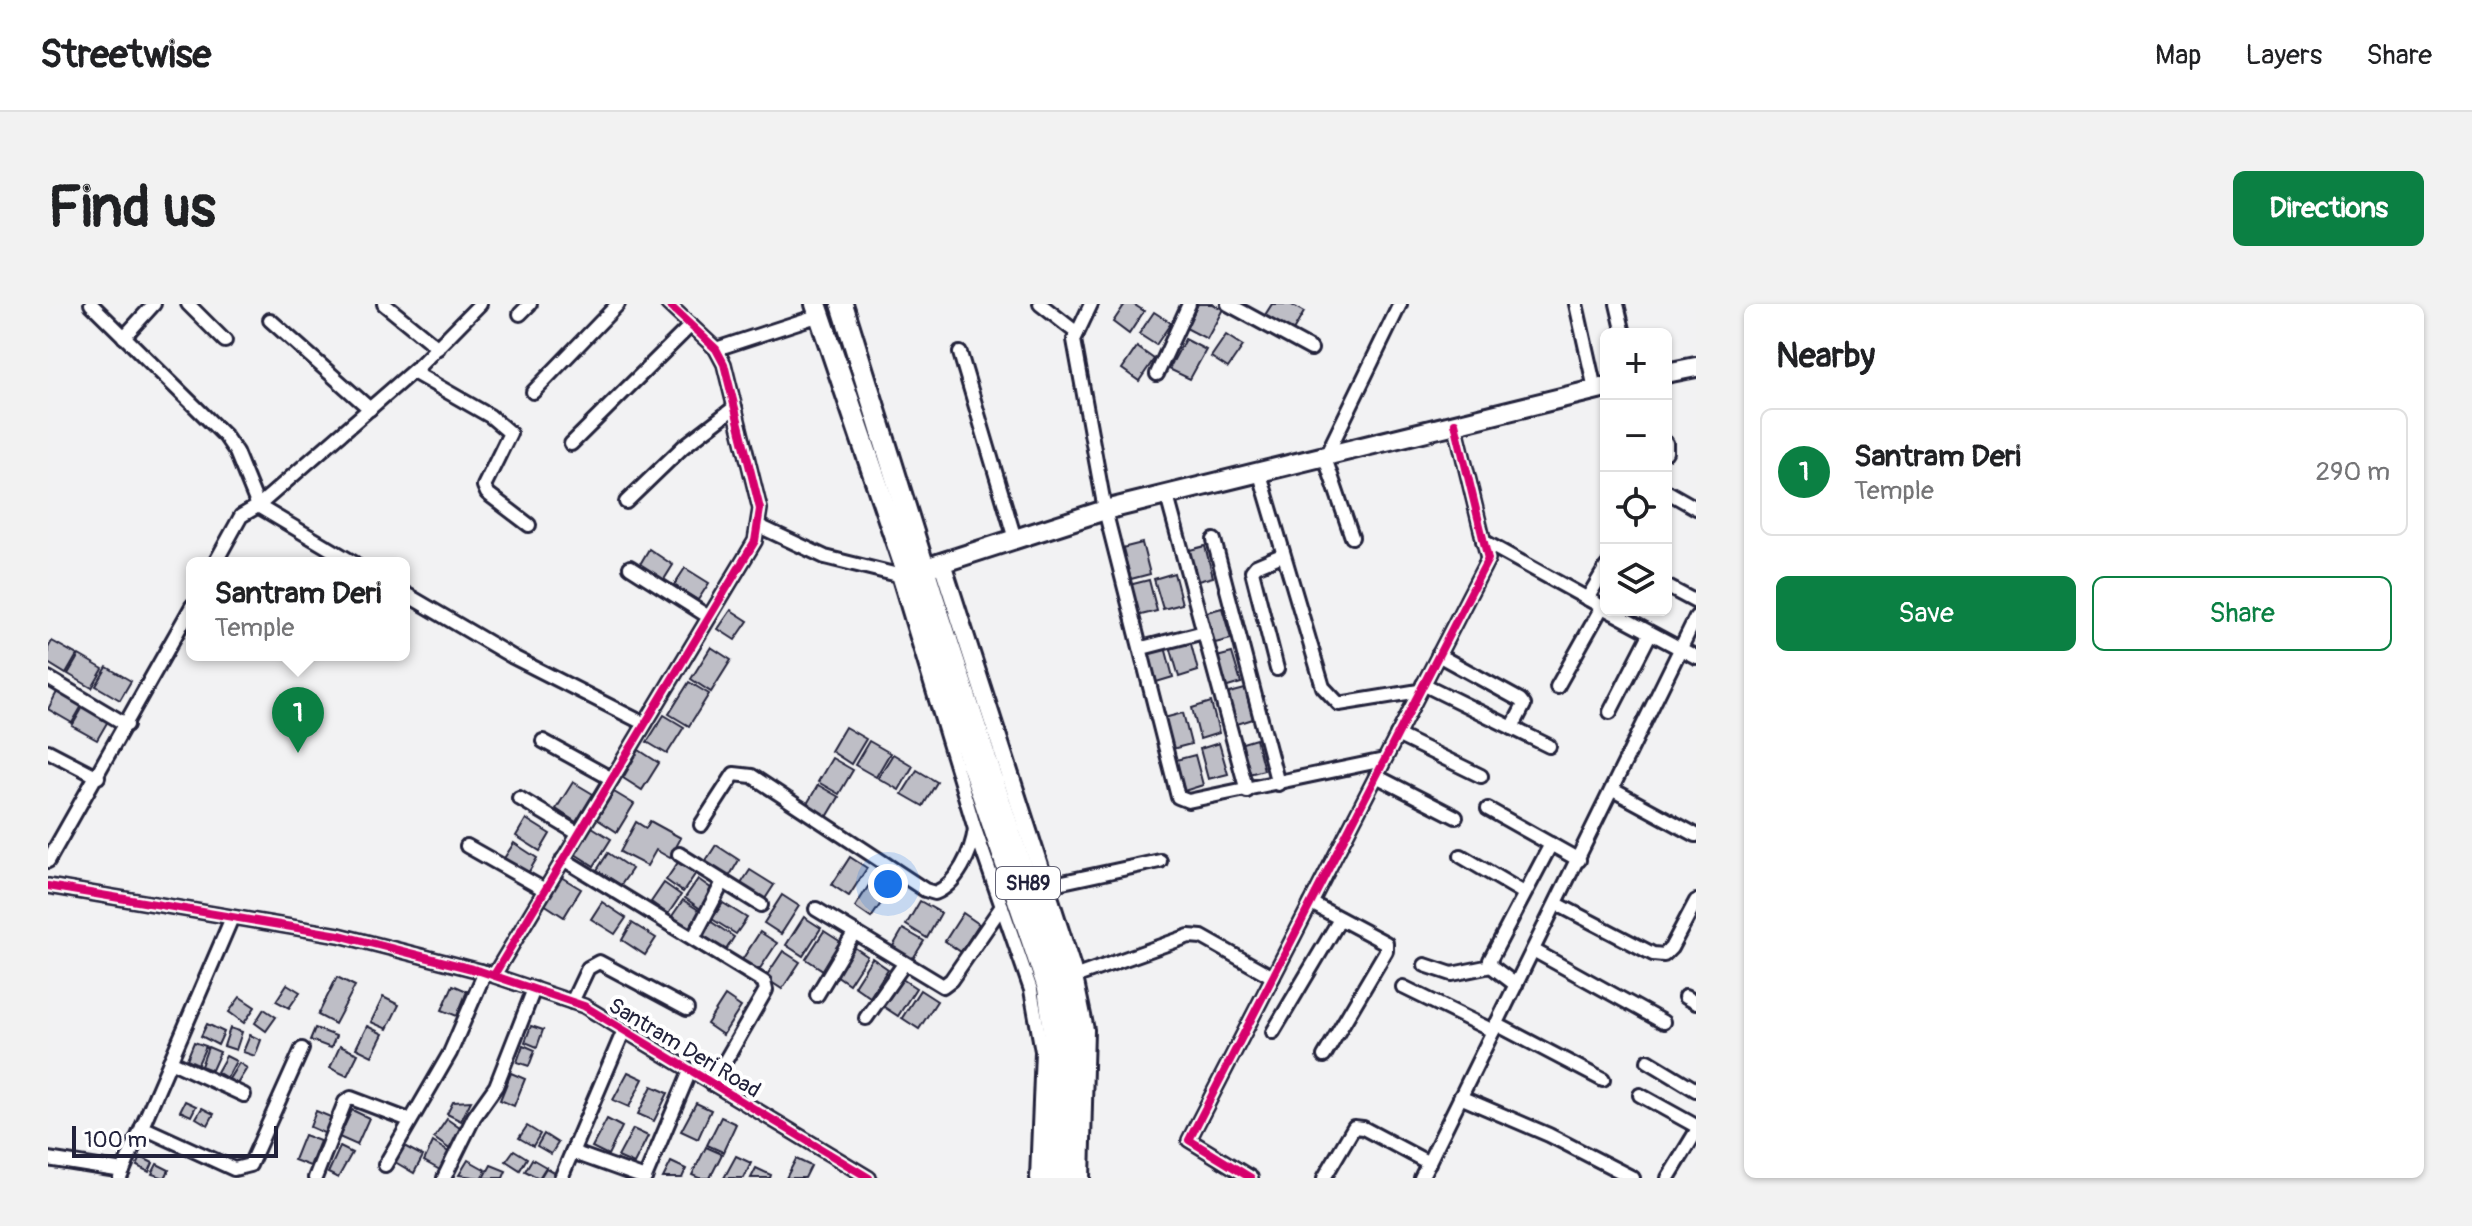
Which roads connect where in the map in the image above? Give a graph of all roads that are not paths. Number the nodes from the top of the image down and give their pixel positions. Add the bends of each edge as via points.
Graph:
1 (91, 304) edge
2 (154, 304) edge
3 (188, 304) edge
4 (384, 304) edge
5 (480, 304) edge
6 (530, 304) edge
7 (618, 304) edge
8 (668, 304) edge
9 (842, 304) edge
10 (1040, 304) edge
11 (1091, 304) edge
12 (1189, 304) edge
13 (1228, 304) edge
14 (1400, 304) edge
15 (1576, 304) edge
16 (1617, 304) edge
17 (1246, 308) edge
18 (818, 310) edge
19 (520, 314) dead end
20 (270, 320) dead end
21 (691, 325) junction
22 (1623, 328) edge
23 (1077, 333) junction
24 (124, 337) junction
25 (225, 341) dead end
26 (438, 348) junction
27 (716, 349) junction
28 (1311, 349) dead end
29 (960, 353) dead end
30 (1696, 367) edge
31 (413, 372) junction
32 (1672, 372) edge
33 (1157, 374) dead end
34 (1600, 385) edge
35 (1600, 388) edge
36 (533, 392) dead end
37 (735, 407) junction
38 (370, 409) junction
39 (1455, 423) junction
40 (571, 444) dead end
41 (1325, 458) junction
42 (1260, 474) junction
43 (1672, 494) edge
44 (1167, 496) junction
45 (626, 502) dead end
46 (258, 506) junction
47 (1696, 508) edge
48 (1105, 510) junction
49 (529, 525) dead end
50 (759, 526) junction
51 (1352, 537) dead end
52 (1015, 539) junction
53 (1214, 540) dead end
54 (1483, 541) junction
55 (1282, 555) junction
56 (218, 557) edge
57 (344, 557) edge
58 (630, 567) dead end
59 (917, 570) junction
60 (1600, 577) edge
61 (1672, 589) edge
62 (410, 597) edge
63 (1587, 599) junction
64 (925, 601) junction
65 (1696, 602) edge
66 (1600, 606) edge
67 (1601, 616) edge
68 (1618, 616) edge
69 (186, 617) edge
70 (709, 617) junction
71 (1696, 617) edge
72 (1204, 632) junction
73 (1650, 634) junction
74 (1142, 648) junction
75 (1680, 651) junction
76 (1438, 655) junction
77 (1696, 657) edge
78 (1277, 669) dead end
79 (48, 678) edge
80 (1557, 687) dead end
81 (1421, 688) junction
82 (1610, 712) dead end
83 (645, 724) junction
84 (127, 725) junction
85 (1512, 728) junction
86 (1397, 735) junction
87 (543, 741) dead end
88 (1549, 746) dead end
89 (48, 751) edge
90 (1384, 760) junction
91 (1376, 776) junction
92 (1481, 776) dead end
93 (98, 777) junction
94 (612, 779) junction
95 (1278, 784) junction
96 (1613, 790) junction
97 (1247, 791) junction
98 (519, 798) dead end
99 (1488, 809) dead end
100 (1456, 817) dead end
101 (701, 825) dead end
102 (975, 829) junction
103 (579, 834) junction
104 (1696, 835) edge
105 (1551, 844) junction
106 (467, 846) dead end
107 (679, 854) dead end
108 (1461, 856) dead end
109 (563, 859) junction
110 (1579, 860) junction
111 (48, 861) edge
112 (1160, 861) dead end
113 (723, 882) junction
114 (48, 886) edge
115 (1044, 886) junction
116 (545, 890) junction
117 (1524, 893) junction
118 (1696, 901) edge
119 (1311, 903) junction
120 (1557, 904) junction
121 (761, 905) dead end
122 (1002, 906) junction
123 (816, 909) dead end
124 (1340, 919) junction
125 (231, 920) junction
126 (854, 933) junction
127 (694, 937) junction
128 (1533, 950) junction
129 (904, 964) junction
130 (1425, 965) dead end
131 (1491, 966) junction
132 (489, 974) junction
133 (1074, 977) junction
134 (1273, 977) junction
135 (1516, 985) junction
136 (1403, 987) dead end
137 (534, 989) junction
138 (817, 995) dead end
139 (572, 1002) junction
140 (687, 1009) dead end
141 (866, 1018) dead end
142 (1663, 1022) dead end
143 (1494, 1027) junction
144 (624, 1030) junction
145 (1273, 1032) dead end
146 (302, 1049) dead end
147 (1324, 1056) dead end
148 (170, 1061) junction
149 (1648, 1061) dead end
150 (690, 1071) junction
151 (1603, 1080) dead end
152 (712, 1084) junction
153 (1696, 1090) edge
154 (244, 1095) dead end
155 (1640, 1095) dead end
156 (1460, 1097) junction
157 (409, 1120) junction
158 (142, 1127) junction
159 (1695, 1135) edge
160 (572, 1152) junction
161 (48, 1159) edge
162 (1429, 1163) junction
163 (385, 1165) dead end
164 (122, 1174) edge
165 (315, 1178) edge
166 (444, 1178) edge
167 (561, 1178) edge
168 (645, 1178) edge
169 (869, 1178) edge
170 (1037, 1178) edge
171 (1051, 1178) edge
172 (1068, 1178) edge
173 (1081, 1178) edge
174 (1251, 1178) edge
175 (1324, 1178) edge
176 (1421, 1178) edge
177 (1633, 1178) edge
178 (1668, 1178) edge

1 - 24 street
2 - 24 street
3 - 25 street
4 - 26 street
5 - 26 street
6 - 19 street
7 - 36 street
8 - 21 street
9 - 59 main road, SH89
10 - 23 street
11 - 23 street
12 - 33 street
13 - 17 street
14 - 41 street
15 - 34 street
16 - 22 street
17 - 28 street
18 - 27 street
18 - 59 main road, SH89
20 - 38 street
21 - 27 street
21 - 40 street
23 - 48 street via 1074,340
24 - 46 street via 225,436
26 - 31 street
27 - 37 street
29 - 52 street
30 - 32 main road
31 - 38 street
31 - 49 street via 510,433 484,486
35 - 39 main road
37 - 45 street via 683,447
37 - 50 street via 760,509
38 - 46 street
39 - 41 main road
39 - 54 street
41 - 42 main road
41 - 51 street
42 - 44 main road
42 - 55 street
43 - 47 street
44 - 48 main road
44 - 72 street
46 - 56 street via 241,516
46 - 57 street
48 - 52 main road
48 - 74 street
50 - 59 street via 825,557
50 - 70 street
52 - 59 main road
53 - 95 street
54 - 63 street
54 - 76 street via 1488,559
55 - 78 street via 1252,571
55 - 81 street via 1331,699 1339,704
58 - 70 street
59 - 64 main road, SH89
59 - 102 street
59 - 115 street
60 - 63 street
61 - 65 street
62 - 83 street via 513,657
63 - 66 street
64 - 171 main road, SH89 via 1048,988 1057,1052
64 - 172 main road, SH89 via 1069,1013 1074,1073
67 - 80 street
68 - 73 street
69 - 84 street
70 - 83 street
71 - 75 street
72 - 74 street
72 - 97 street
73 - 75 street
73 - 82 street
74 - 97 street via 1178,797 1188,801
75 - 77 street
75 - 96 street
76 - 81 street
76 - 85 street via 1520,700 1522,712
79 - 84 street
81 - 85 street
81 - 86 street
83 - 94 street
84 - 93 street
85 - 88 street
86 - 90 street
86 - 92 street
87 - 94 street
89 - 93 street
90 - 91 street
90 - 95 street
91 - 100 street
91 - 119 street
93 - 111 street
94 - 103 street
95 - 97 street
96 - 104 street
96 - 110 street
98 - 103 street
99 - 105 street
101 - 102 street via 734,774 752,776 935,893 964,863
102 - 122 street
103 - 109 street
105 - 110 street
105 - 117 street
106 - 116 street
107 - 113 street
108 - 117 street
109 - 116 street
109 - 127 street
110 - 120 street
112 - 115 street
113 - 121 street
113 - 127 street
114 - 125 street, Santram Deri Road
115 - 133 street
116 - 132 street
117 - 131 street via 1492,952
118 - 120 street via 1664,955
119 - 124 street
119 - 134 street
120 - 128 street
122 - 129 street via 943,986
122 - 170 street via 1031,990 1042,1051
123 - 126 street
124 - 145 street
124 - 147 street via 1379,938 1386,951
125 - 132 street, Santram Deri Road via 339,935
125 - 148 street
126 - 129 street
126 - 138 street
127 - 152 street via 757,974 766,990
128 - 135 street
128 - 142 street
129 - 141 street
130 - 131 street via 1452,974
131 - 135 street
132 - 137 street, Santram Deri Road
132 - 157 street
133 - 134 street via 1189,936 1202,937
133 - 173 street via 1085,1030
134 - 174 street via 1189,1140
135 - 143 street
136 - 143 street
137 - 139 street, Santram Deri Road
137 - 166 street via 496,1086
139 - 140 street via 588,968 599,962
139 - 144 street, Santram Deri Road
143 - 151 street
143 - 156 street
144 - 150 street, Santram Deri Road
144 - 160 street
146 - 158 street via 250,1165 242,1169
148 - 154 street
148 - 158 street
149 - 153 street
150 - 152 street, Santram Deri Road
150 - 168 street
152 - 169 street, Santram Deri Road
155 - 159 street
156 - 162 street
156 - 177 street
157 - 163 street
157 - 165 street via 351,1098
158 - 164 street
159 - 178 street
160 - 167 street
160 - 168 street
161 - 164 street
162 - 175 street via 1354,1127
162 - 176 street

